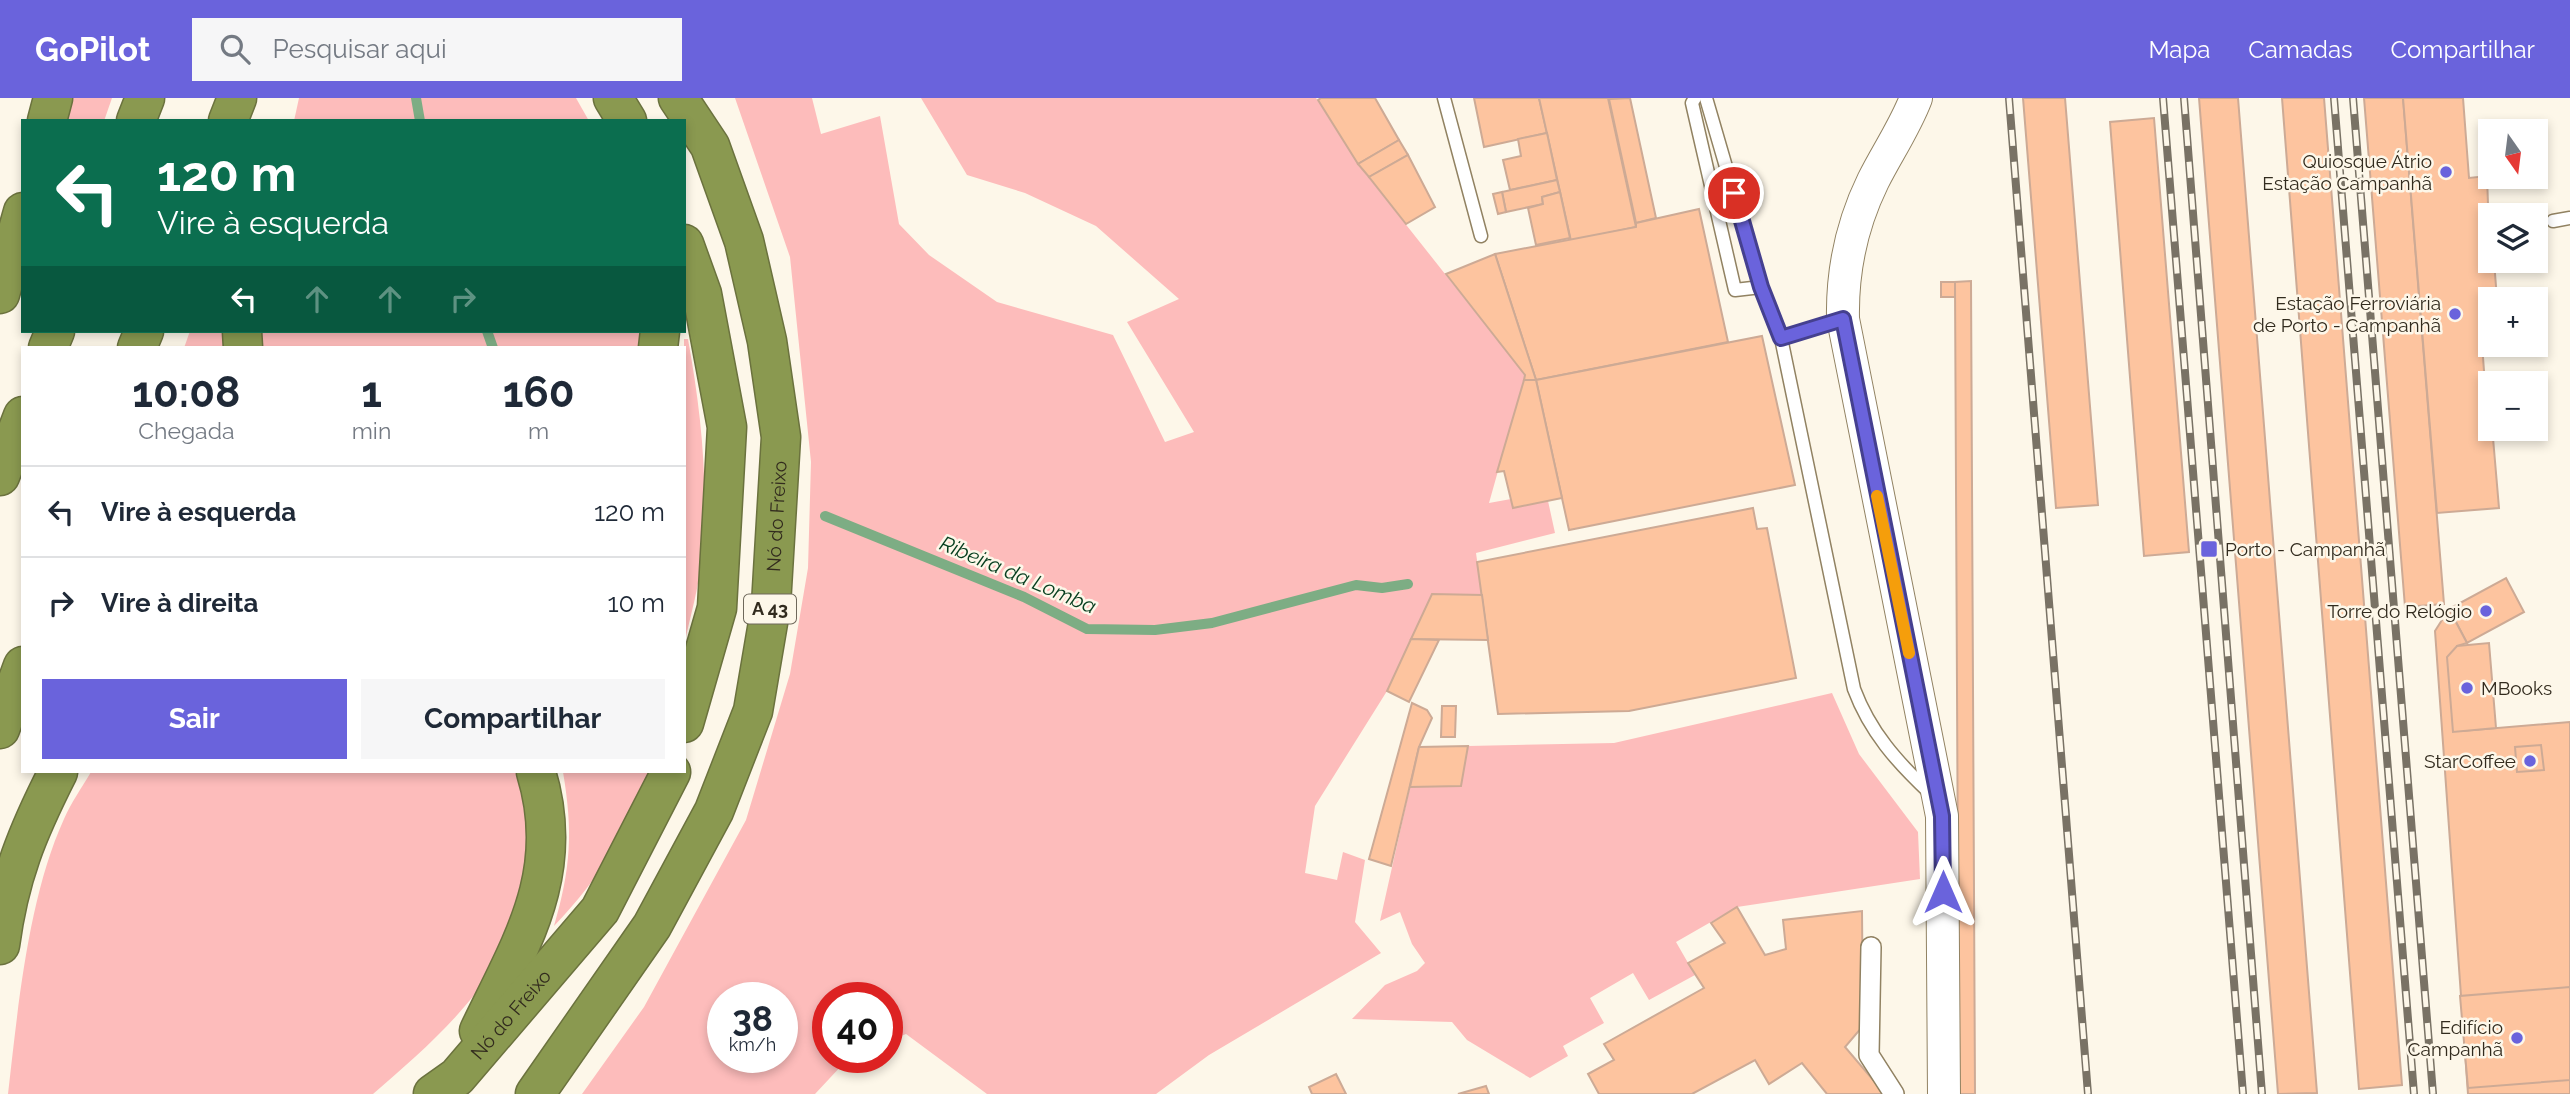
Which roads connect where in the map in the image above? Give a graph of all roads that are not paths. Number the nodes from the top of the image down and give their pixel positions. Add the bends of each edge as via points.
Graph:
1 (53, 98) edge
2 (145, 98) edge
3 (237, 98) edge
4 (256, 98) edge
5 (613, 98) edge
6 (678, 98) edge
7 (697, 98) edge
8 (1444, 98) edge
9 (1695, 98) edge
10 (1706, 98) edge
11 (1916, 98) edge
12 (48, 119) edge
13 (137, 119) edge
14 (229, 119) edge
15 (254, 119) edge
16 (626, 119) edge
17 (710, 146) junction
18 (21, 219) edge
19 (2570, 219) edge
20 (2553, 220) dead end
21 (1482, 236) dead end
22 (686, 250) edge
23 (1761, 287) junction
24 (0, 294) edge
25 (1843, 319) junction
26 (1781, 338) junction
27 (21, 421) edge
28 (0, 476) edge
29 (21, 671) edge
30 (686, 716) edge
31 (0, 729) edge
32 (57, 773) edge
33 (536, 773) edge
34 (670, 773) edge
35 (1938, 800) junction
36 (0, 945) edge
37 (1871, 947) dead end
38 (578, 1033) junction
39 (445, 1085) edge
40 (508, 1094) edge
41 (534, 1094) edge
42 (1894, 1094) edge
43 (1944, 1094) edge

1 - 12 highway
2 - 13 highway
3 - 14 highway
4 - 15 highway
5 - 16 highway
6 - 17 highway, Nó do Freixo / A 43
7 - 17 highway
8 - 21 lane
9 - 23 lane via 1692,103 1735,290
10 - 23 lane
11 - 25 street via 1859,216 1844,277
17 - 38 highway, Nó do Freixo / A 43 via 744,241 767,341 781,436 771,605 753,711 714,811 652,926
18 - 24 highway
19 - 20 lane
22 - 30 highway, A 43 via 702,294 727,427 717,608
23 - 26 lane
25 - 26 lane
25 - 35 street
26 - 35 lane via 1854,689 1882,743
27 - 28 highway
29 - 31 highway
32 - 36 highway via 33,821 7,893
33 - 39 highway via 546,802 547,851 541,894
34 - 39 highway, Nó do Freixo via 600,910
35 - 43 street via 1943,839
37 - 42 street via 1869,1055
38 - 40 highway, A 43
38 - 41 highway

